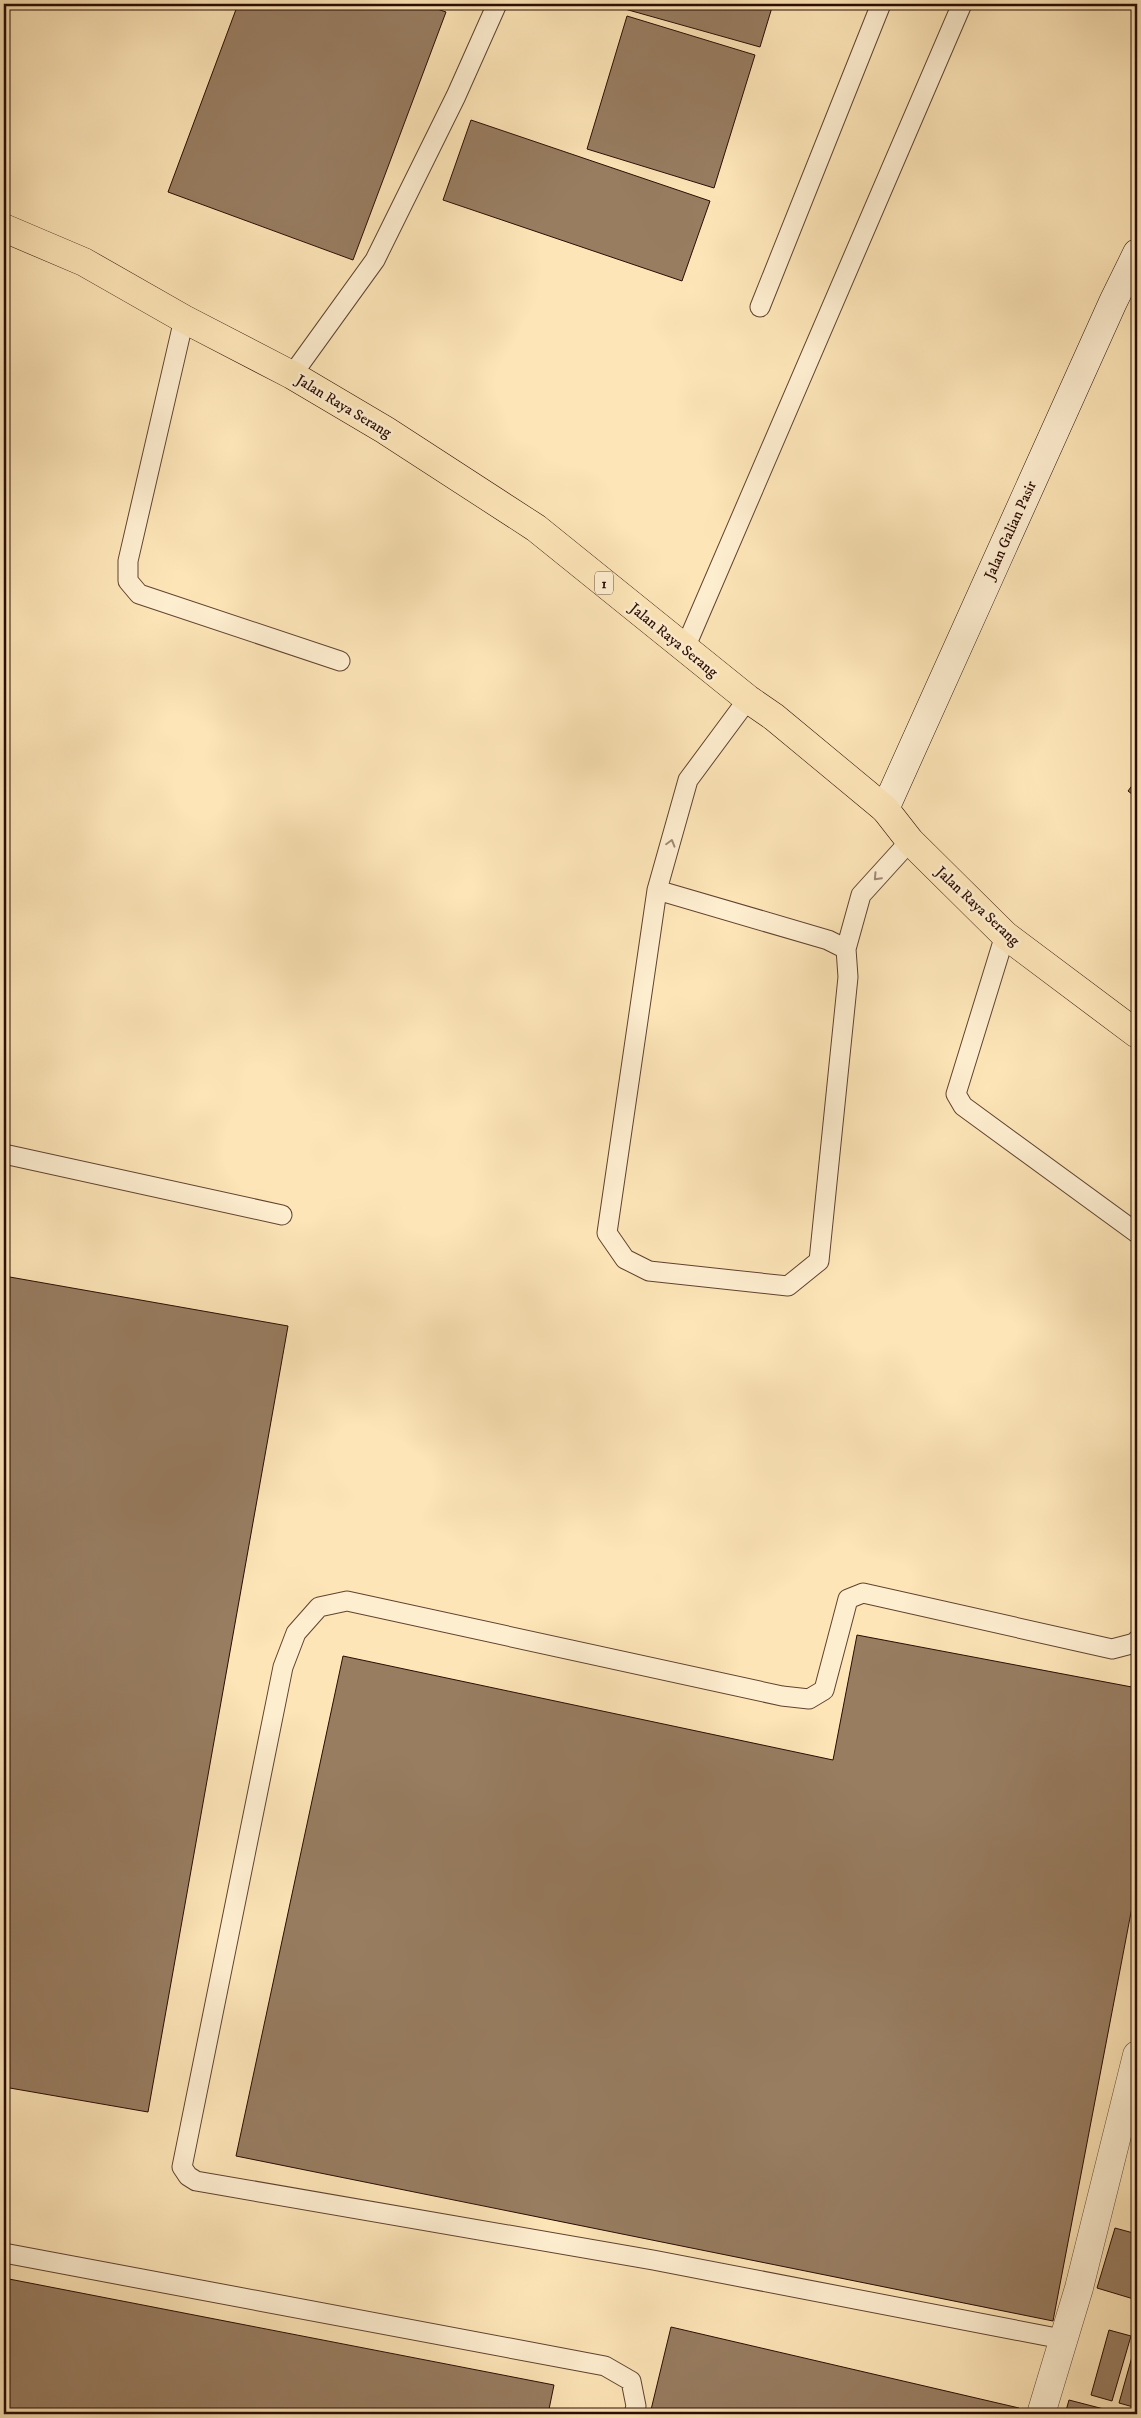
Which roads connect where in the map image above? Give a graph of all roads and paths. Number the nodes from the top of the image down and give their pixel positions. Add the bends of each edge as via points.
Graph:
1 (497, 4) edge
2 (881, 4) edge
3 (962, 4) edge
4 (4, 228) edge
5 (1137, 253) edge
6 (760, 307) dead end
7 (184, 319) junction
8 (292, 376) junction
9 (685, 648) junction
10 (340, 661) dead end
11 (748, 699) junction
12 (885, 810) junction
13 (910, 841) junction
14 (657, 890) junction
15 (1005, 935) junction
16 (846, 949) junction
17 (1137, 1034) edge
18 (4, 1154) edge
19 (282, 1215) dead end
20 (1137, 1233) edge
21 (1137, 1640) edge
22 (1137, 2055) edge
23 (4, 2254) edge
24 (1062, 2339) junction
25 (634, 2414) edge
26 (1041, 2414) edge

1 - 8 lane via 456,96 375,260
2 - 6 lane
3 - 9 lane
4 - 7 highway, Jalan Raya Serang / 1 via 84,262
5 - 12 street, Jalan Galian Pasir
7 - 8 highway, Jalan Raya Serang / 1
7 - 10 lane via 128,560 128,581 139,594
8 - 9 highway, Jalan Raya Serang / 1 via 386,430 536,528
9 - 11 highway, Jalan Raya Serang / 1
11 - 12 highway, Jalan Raya Serang / 1
14 -> 11 lane via 688,780
12 - 13 highway, Jalan Raya Serang / 1
13 - 15 highway, Jalan Raya Serang / 1
13 -> 16 lane via 861,895
14 - 16 lane via 828,940
14 - 16 lane via 607,1233 625,1259 648,1271 788,1286 819,1261 848,977
15 - 17 highway, Jalan Raya Serang / 1
15 - 20 lane via 956,1094 963,1106
18 - 19 lane
21 - 24 lane via 1112,1649 863,1593 848,1599 824,1690 809,1699 782,1696 348,1602 319,1607 296,1633 283,1667 182,2166 196,2181 652,2260
22 - 24 street via 1079,2288
23 - 25 lane via 605,2366 630,2381 636,2406
24 - 26 street

